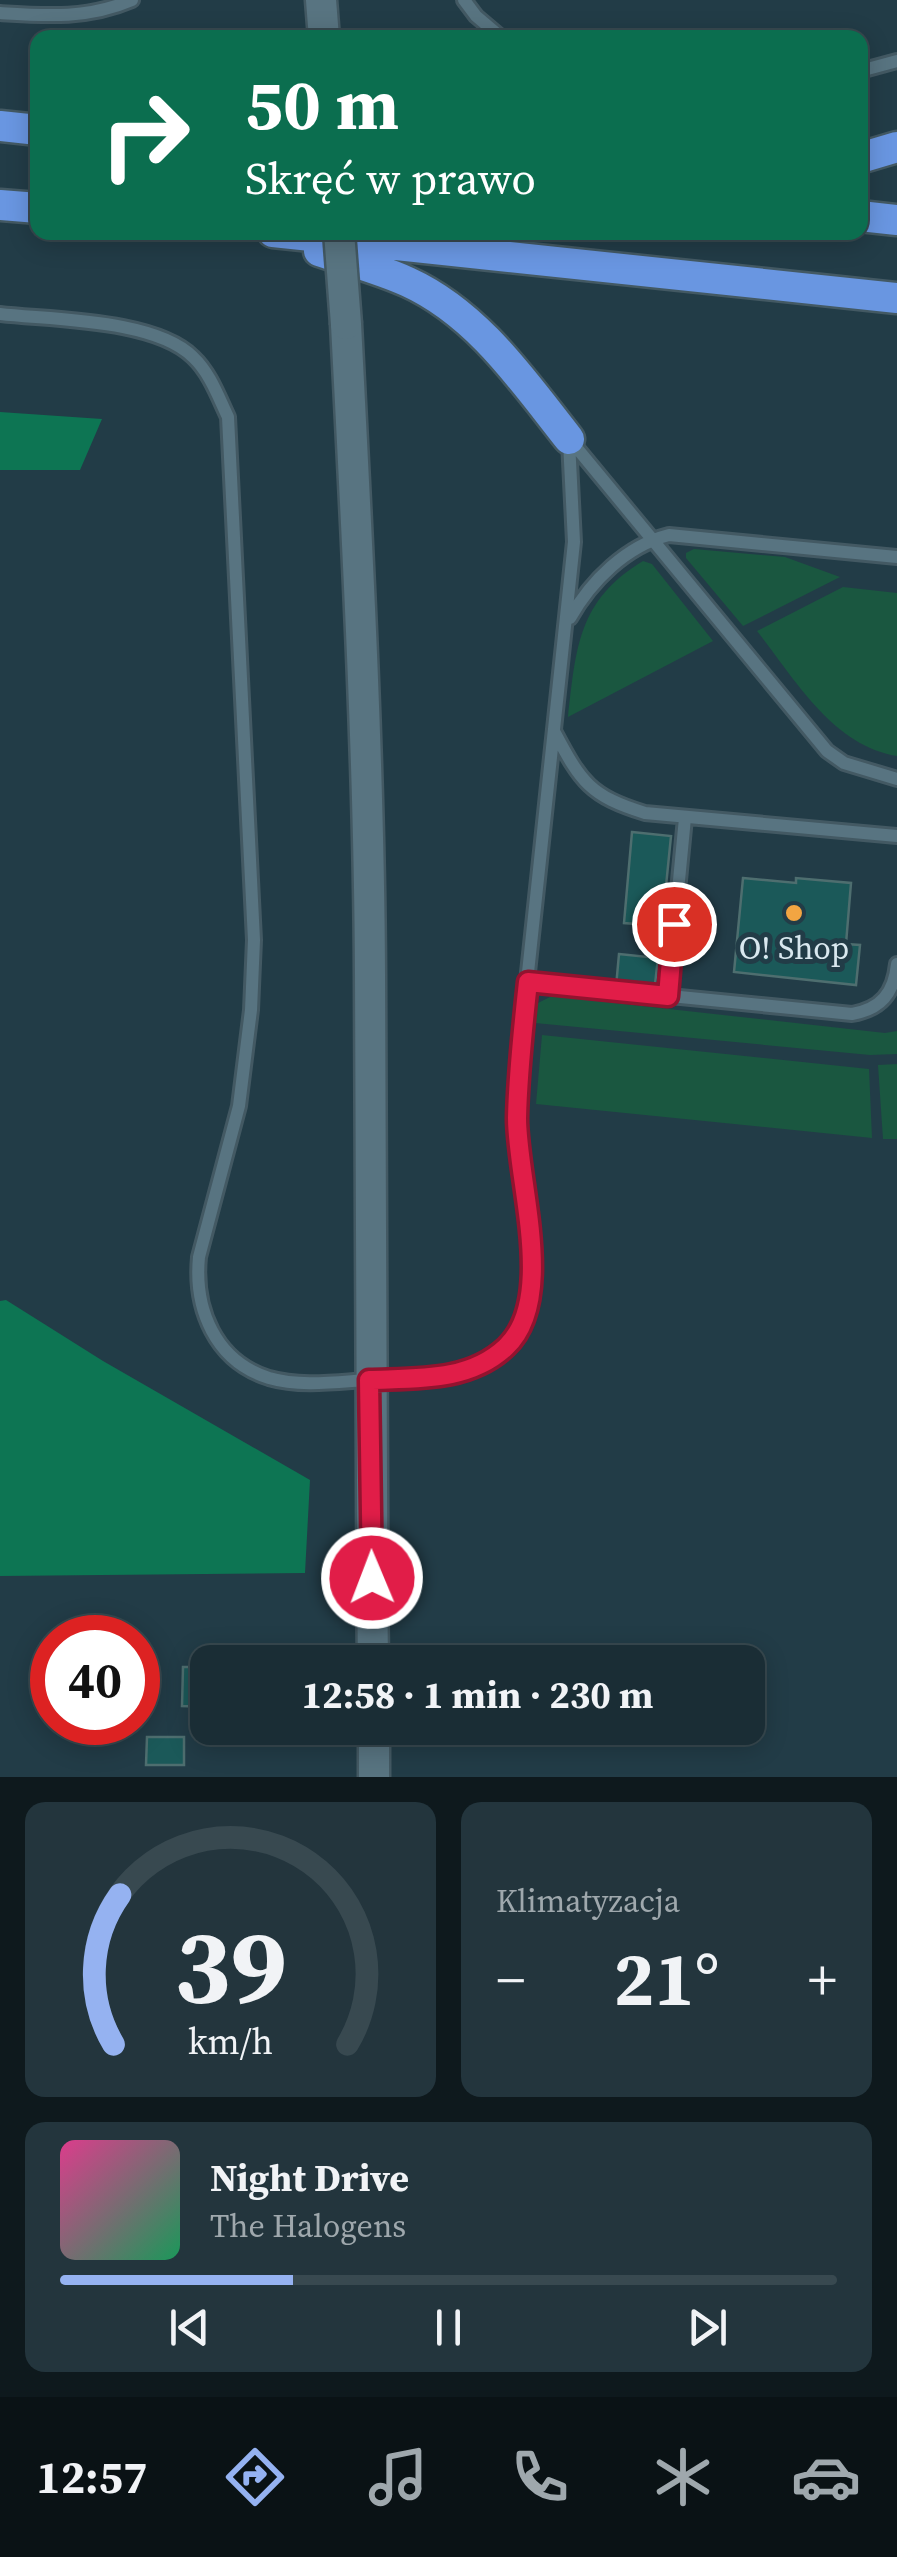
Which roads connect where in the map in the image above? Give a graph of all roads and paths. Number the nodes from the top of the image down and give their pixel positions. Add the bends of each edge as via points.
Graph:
1 (132, 0) edge
2 (322, 0) edge
3 (464, 0) edge
4 (0, 13) edge
5 (324, 30) edge
6 (493, 30) edge
7 (897, 61) edge
8 (868, 70) edge
9 (0, 126) edge
10 (30, 129) edge
11 (897, 148) edge
12 (868, 156) edge
13 (0, 204) edge
14 (30, 207) edge
15 (868, 217) edge
16 (897, 220) edge
17 (287, 240) edge
18 (340, 240) edge
19 (348, 240) edge
20 (897, 298) edge
21 (0, 314) edge
22 (569, 439) junction
23 (650, 540) junction
24 (897, 557) edge
25 (566, 626) junction
26 (554, 730) junction
27 (897, 779) edge
28 (685, 818) junction
29 (897, 836) edge
30 (897, 964) edge
31 (528, 982) junction
32 (668, 996) junction
33 (369, 1380) junction
34 (373, 1645) edge
35 (374, 1745) edge
36 (374, 1777) edge

1 - 4 lane via 71,16
2 - 5 street
3 - 6 lane
7 - 8 lane
9 - 10 highway
11 - 12 highway
13 - 14 highway
15 - 16 highway
17 - 22 highway via 409,282 449,307 482,334
18 - 33 street, bridge via 365,715
19 - 20 highway
21 - 33 lane via 110,326 168,341 204,368 228,416 254,940 242,1088 199,1257 199,1299 215,1338 245,1368 310,1383
22 - 23 lane
22 - 25 lane via 574,542
23 - 24 lane via 686,534
23 - 25 lane via 600,577
23 - 27 lane via 828,751 844,763
25 - 26 lane
26 - 28 lane via 575,769 612,803
26 - 31 lane
28 - 29 lane
28 - 32 lane
30 - 32 lane via 886,999 872,1011 852,1014
31 - 32 lane
31 - 33 lane via 517,1123 532,1267 524,1321 509,1345 485,1363 456,1374
33 - 34 street
35 - 36 street

